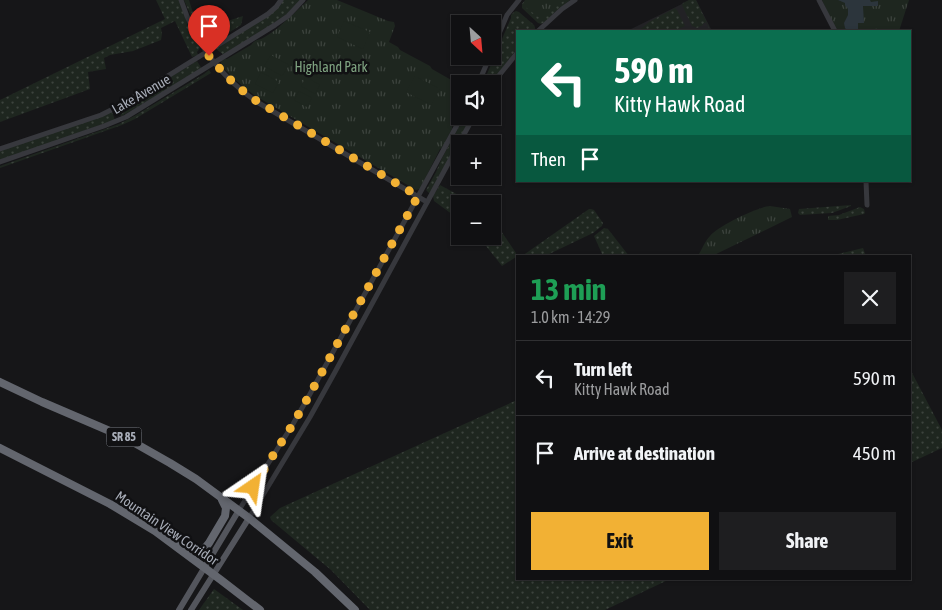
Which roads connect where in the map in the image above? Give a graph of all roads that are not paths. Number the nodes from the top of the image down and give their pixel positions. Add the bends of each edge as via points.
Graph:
1 (181, 0) edge
2 (281, 0) edge
3 (303, 0) edge
4 (519, 0) edge
5 (575, 0) edge
6 (819, 0) edge
7 (501, 30) edge
8 (539, 30) edge
9 (834, 30) edge
10 (206, 52) junction
11 (516, 54) edge
12 (214, 63) junction
13 (499, 75) edge
14 (457, 125) edge
15 (469, 125) edge
16 (0, 149) edge
17 (0, 162) edge
18 (866, 182) edge
19 (418, 196) junction
20 (427, 202) junction
21 (867, 205) dead end
22 (0, 382) edge
23 (0, 448) edge
24 (213, 491) junction
25 (239, 510) junction
26 (250, 518) junction
27 (155, 531) junction
28 (204, 567) junction
29 (214, 574) junction
30 (178, 610) edge
31 (191, 610) edge
32 (260, 610) edge
33 (355, 610) edge

1 - 10 street via 193,31
2 - 10 street, Lake Avenue via 268,14
3 - 12 street, Lake Avenue via 279,23
4 - 7 street
5 - 8 street
6 - 9 street
10 - 12 street
10 - 16 street, Lake Avenue via 115,108
11 - 13 street
12 - 17 street, Lake Avenue via 119,120
12 - 19 street via 257,102
14 - 19 street
15 - 20 street
18 - 21 street
19 - 20 street
19 - 25 street via 307,400
20 - 26 street via 310,417
22 - 24 highway, SR 85 via 126,438
23 - 27 highway, Mountain View Corridor via 110,504
24 - 25 highway, SR 85
24 - 27 highway via 221,498 226,514 205,548 191,550
25 - 26 highway, SR 85
25 - 28 main road
26 - 29 main road
26 - 33 highway, SR 85
27 - 28 highway, Mountain View Corridor
28 - 29 highway, Mountain View Corridor
28 - 30 main road
29 - 31 main road
29 - 32 highway, Mountain View Corridor

